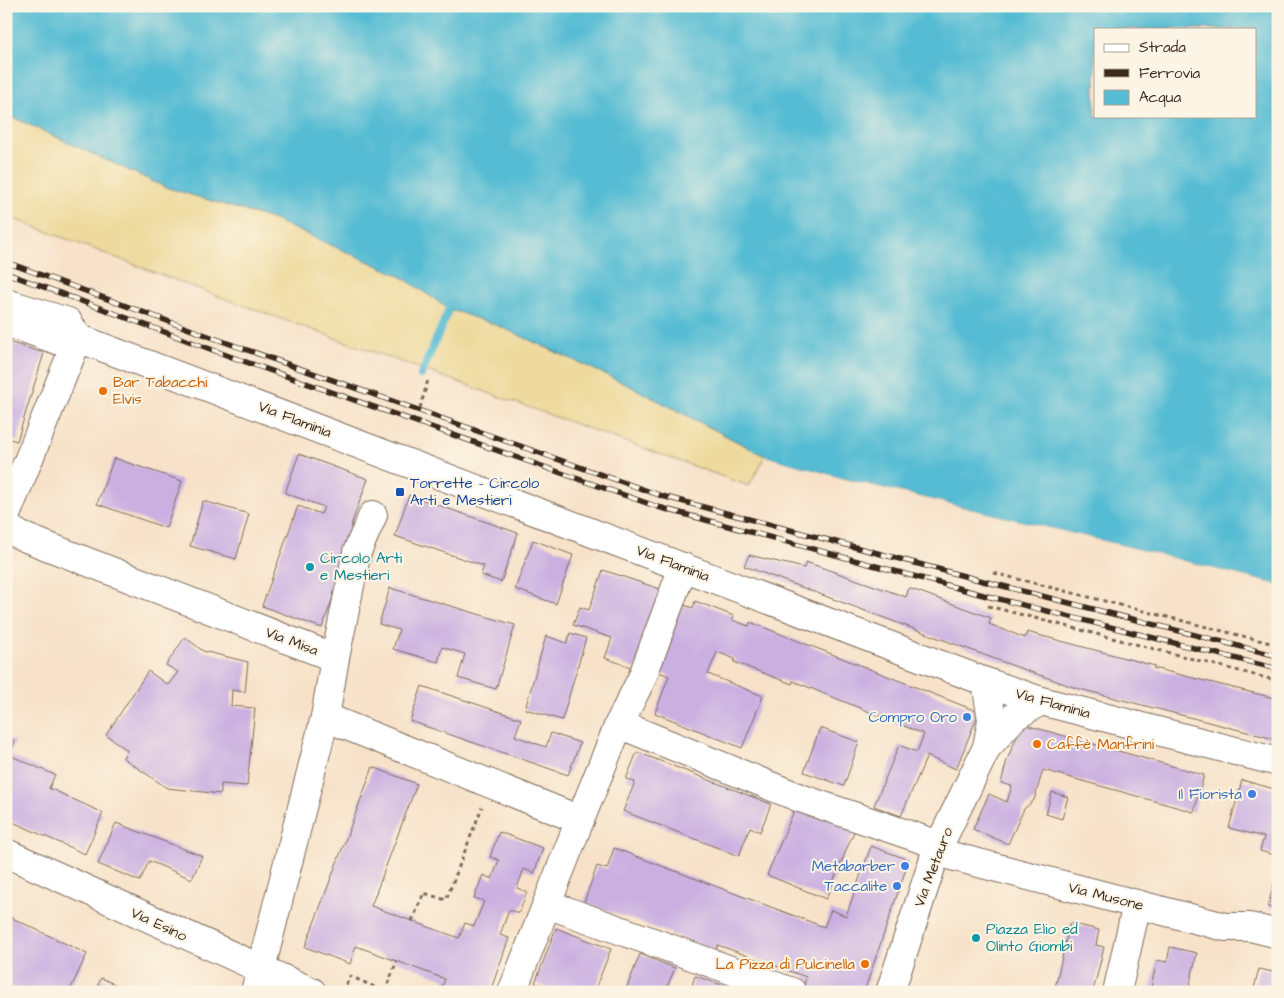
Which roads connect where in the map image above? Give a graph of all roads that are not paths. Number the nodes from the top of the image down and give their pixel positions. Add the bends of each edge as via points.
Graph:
1 (6, 303) edge
2 (6, 322) edge
3 (78, 338) junction
4 (6, 515) edge
5 (373, 515) dead end
6 (6, 527) edge
7 (683, 567) junction
8 (335, 658) junction
9 (986, 682) junction
10 (1041, 701) junction
11 (325, 717) junction
12 (619, 724) junction
13 (987, 747) junction
14 (1278, 762) edge
15 (580, 820) junction
16 (937, 848) junction
17 (6, 853) edge
18 (547, 904) junction
19 (1137, 904) junction
20 (1278, 934) edge
21 (258, 981) edge
22 (312, 992) edge
23 (512, 992) edge
24 (792, 992) edge
25 (890, 992) edge
26 (1117, 992) edge

1 - 3 street, Via Flaminia via 68,322
2 - 3 street, Via Flaminia via 60,341
3 - 4 street
3 - 7 street, Via Flaminia
5 - 8 street via 357,552
6 - 8 street, Via Misa via 21,536
7 - 9 street, Via Flaminia
7 - 12 street via 642,678
8 - 11 street, Via Misa
9 - 10 street, Via Flaminia
9 - 13 street, Via Metauro via 992,720
10 - 13 street, Via Metauro via 1015,716
10 - 14 street, Via Flaminia
11 - 15 street
11 - 21 street, Via Misa
12 - 15 street
12 - 16 street, Via Musone via 800,798
13 - 16 street, Via Metauro
15 - 18 street
16 - 19 street, Via Musone
16 - 25 street, Via Metauro
17 - 21 street, Via Esino
18 - 23 street
18 - 24 street
19 - 20 street, Via Musone via 1225,927
19 - 26 street
21 - 22 street, Via Esino

